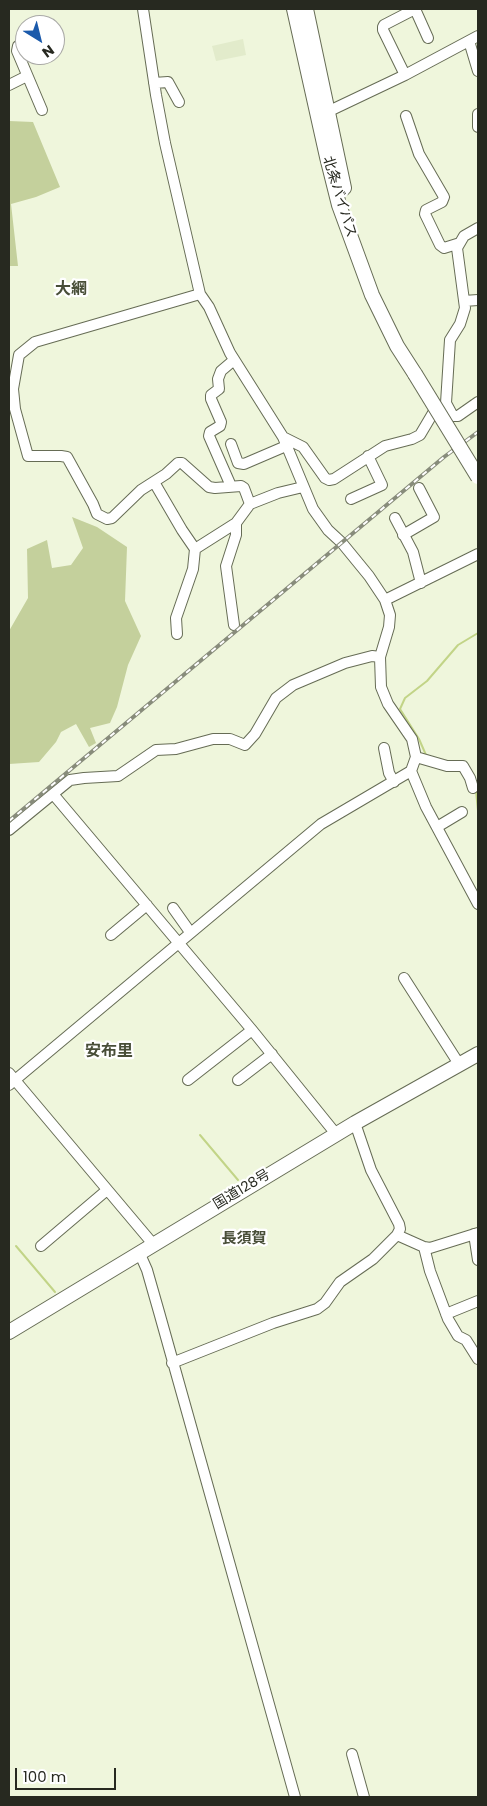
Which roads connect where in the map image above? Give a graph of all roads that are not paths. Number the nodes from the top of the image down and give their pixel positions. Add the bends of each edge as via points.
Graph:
1 (143, 9) edge
2 (294, 9) edge
3 (306, 9) edge
4 (415, 9) edge
5 (428, 38) dead end
6 (474, 38) edge
7 (23, 65) edge
8 (478, 71) edge
9 (405, 74) junction
10 (27, 76) junction
11 (154, 83) junction
12 (9, 85) edge
13 (178, 102) dead end
14 (42, 110) dead end
15 (322, 114) junction
16 (478, 114) edge
17 (406, 116) dead end
18 (478, 127) edge
19 (478, 228) edge
20 (460, 243) junction
21 (200, 294) junction
22 (478, 300) edge
23 (464, 301) junction
24 (14, 356) edge
25 (234, 360) junction
26 (478, 402) edge
27 (446, 403) junction
28 (285, 442) junction
29 (231, 444) dead end
30 (368, 456) junction
31 (478, 477) edge
32 (154, 482) junction
33 (230, 486) junction
34 (303, 487) junction
35 (419, 488) dead end
36 (351, 499) dead end
37 (250, 504) junction
38 (395, 518) dead end
39 (236, 523) junction
40 (403, 535) junction
41 (195, 549) junction
42 (478, 554) edge
43 (421, 583) junction
44 (385, 600) junction
45 (234, 625) dead end
46 (177, 634) dead end
47 (380, 657) junction
48 (384, 748) dead end
49 (416, 757) junction
50 (411, 771) junction
51 (394, 782) junction
52 (473, 788) dead end
53 (53, 794) junction
54 (462, 812) dead end
55 (437, 827) junction
56 (9, 830) edge
57 (478, 904) edge
58 (147, 905) junction
59 (173, 908) dead end
60 (190, 932) junction
61 (111, 935) dead end
62 (178, 943) junction
63 (404, 978) dead end
64 (252, 1030) junction
65 (272, 1054) junction
66 (478, 1054) edge
67 (459, 1064) junction
68 (11, 1079) edge
69 (188, 1080) dead end
70 (238, 1080) dead end
71 (354, 1123) junction
72 (336, 1134) junction
73 (107, 1190) junction
74 (476, 1233) edge
75 (397, 1234) junction
76 (153, 1244) junction
77 (41, 1246) dead end
78 (424, 1247) junction
79 (139, 1252) junction
80 (478, 1260) edge
81 (478, 1300) edge
82 (446, 1314) junction
83 (9, 1332) edge
84 (478, 1359) edge
85 (172, 1363) junction
86 (352, 1754) dead end
87 (295, 1797) edge
88 (364, 1797) edge

1 - 11 street
2 - 15 highway, 北条バイパス
3 - 15 highway, 北条バイパス
4 - 5 street
4 - 9 street via 384,25 383,30
6 - 8 street
6 - 9 street
7 - 10 street
9 - 15 street
10 - 12 street
10 - 14 street
11 - 13 street via 168,82
11 - 21 street
15 - 31 highway, 北条バイパス, bridge via 332,179 361,266 386,326
16 - 18 street
17 - 20 street via 419,154 444,196 442,202 426,210 425,214 444,248
19 - 20 street via 464,236
20 - 23 street via 458,263
21 - 24 street via 35,342
21 - 25 street
22 - 23 street
23 - 27 street via 460,324 450,340
24 - 32 street via 14,401 28,456 66,458 97,514 106,519 112,518
25 - 28 street
25 - 33 street via 221,371 219,389 211,395 221,422 209,436
26 - 27 street via 458,416 453,416
27 - 30 street via 433,413 420,435 385,446
28 - 29 street via 244,464 238,463
28 - 30 street via 304,447 329,480 341,476
28 - 34 street
30 - 36 street via 382,486
32 - 33 street via 182,463 209,487
32 - 41 street
33 - 37 street via 244,488
34 - 37 street
34 - 44 street via 328,530 356,560
35 - 40 street via 434,517
37 - 39 street
38 - 40 street
39 - 41 street
39 - 45 street via 236,535 226,566
40 - 43 street via 413,552
41 - 46 street via 193,569 176,618
42 - 43 street
43 - 44 street
44 - 47 street via 390,615 389,627
47 - 49 street via 382,687 388,704 412,739
47 - 53 street via 345,663 293,685 276,698 245,745 230,738 156,750 118,776 70,780
48 - 51 street
49 - 50 street
49 - 52 street via 447,766 464,766
50 - 51 street
50 - 55 street
51 - 60 street via 321,824
53 - 56 street
53 - 58 street
54 - 55 street
55 - 57 street
58 - 61 street
58 - 62 street
59 - 60 street
60 - 62 street
62 - 64 street
62 - 68 street
63 - 67 street
64 - 65 street
64 - 69 street
65 - 70 street
65 - 72 street
66 - 67 highway, 国道128号
67 - 71 highway, 国道128号
68 - 73 street
71 - 72 highway, 国道128号
71 - 75 street via 371,1170 399,1224
72 - 76 highway, 国道128号
73 - 76 street
73 - 77 street
74 - 78 street via 430,1248
74 - 80 street
75 - 78 street
75 - 85 street via 373,1259 340,1282 317,1309
76 - 79 highway, 国道128号
78 - 82 street
79 - 83 highway, 国道128号
79 - 85 street via 147,1270
81 - 82 street
82 - 84 street via 458,1336 466,1340
85 - 87 street
86 - 88 street

